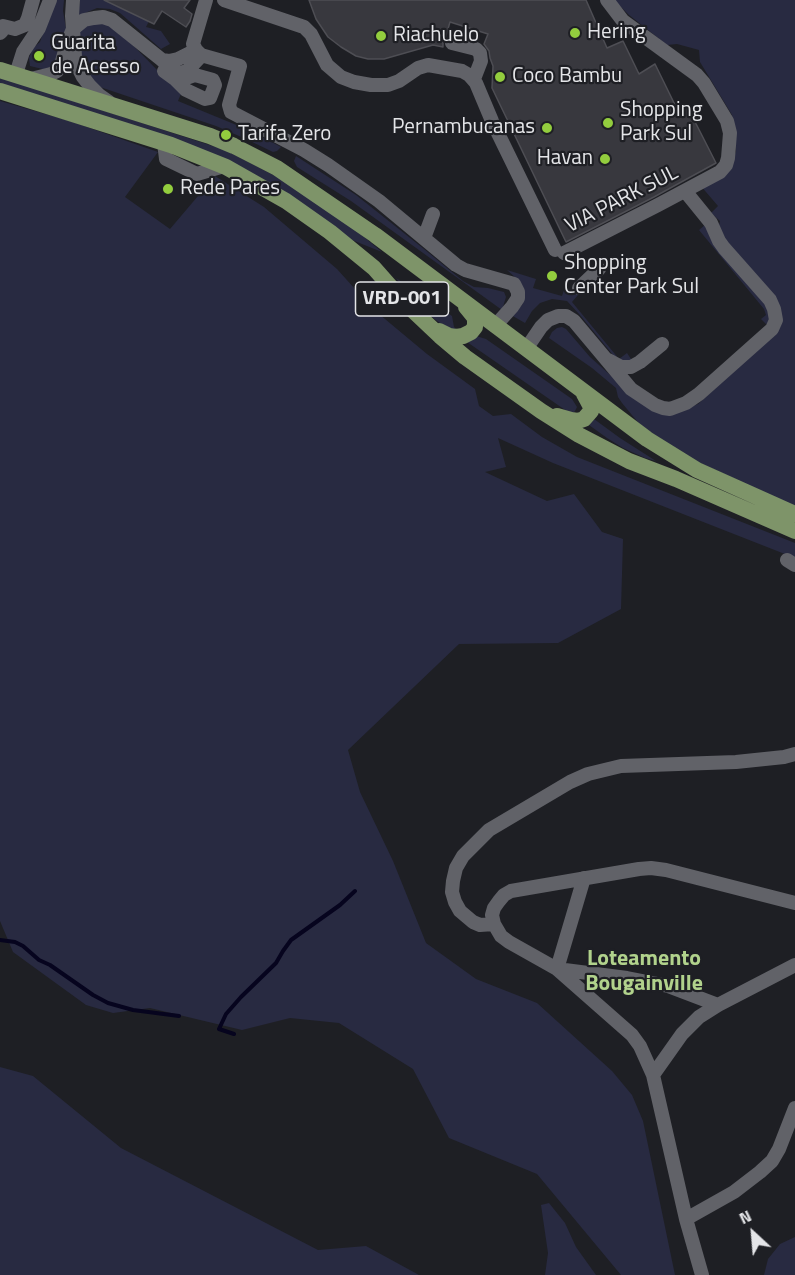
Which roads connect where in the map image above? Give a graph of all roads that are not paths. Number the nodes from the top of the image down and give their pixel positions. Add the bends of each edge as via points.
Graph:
1 (33, 0) edge
2 (50, 0) edge
3 (73, 0) edge
4 (206, 0) edge
5 (224, 0) edge
6 (607, 0) edge
7 (73, 29) junction
8 (0, 33) edge
9 (452, 43) dead end
10 (199, 53) junction
11 (157, 56) junction
12 (16, 75) edge
13 (474, 79) junction
14 (213, 90) dead end
15 (0, 91) edge
16 (117, 106) junction
17 (685, 191) junction
18 (433, 214) dead end
19 (435, 248) junction
20 (599, 269) dead end
21 (579, 288) dead end
22 (461, 301) junction
23 (564, 316) junction
24 (427, 325) junction
25 (495, 326) junction
26 (662, 344) dead end
27 (526, 349) junction
28 (603, 357) junction
29 (618, 366) junction
30 (623, 380) junction
31 (581, 391) junction
32 (541, 411) junction
33 (795, 514) edge
34 (795, 531) edge
35 (795, 754) edge
36 (584, 878) junction
37 (795, 903) edge
38 (494, 924) junction
39 (795, 965) edge
40 (557, 969) junction
41 (718, 1005) junction
42 (653, 1075) junction
43 (795, 1108) edge
44 (686, 1219) junction
45 (702, 1275) edge

1 - 8 street via 25,25 3,26
2 - 12 street via 41,25 23,52
3 - 7 street
4 - 10 street via 193,42
5 - 13 street via 304,27 330,68 350,81 388,85 428,65 462,71
6 - 17 street, VIA PARK SUL via 623,21 701,79 727,121 730,136 726,165
7 - 11 street via 90,18 108,18
7 - 12 street via 58,69 51,74
7 - 16 street via 76,62 83,77 99,95
9 - 13 street via 480,53
10 - 11 street via 181,74
10 - 19 street via 240,66 228,105 231,112 328,165
11 - 14 street via 159,68 180,79 186,90 205,99 210,98
12 - 16 main road, VRD-001
13 - 17 street, VIA PARK SUL via 559,251
15 - 24 main road, VRD-001 via 224,166 286,201 330,232 374,268
16 - 22 main road, VRD-001 via 210,136 277,168 375,235
17 - 30 street via 711,223 721,244 770,300 776,322 701,392 681,405 663,408
18 - 19 street
19 - 25 street via 511,277 519,285 517,299
20 - 21 street
22 - 24 main road via 475,318 468,334 449,336
22 - 25 main road, VRD-001
23 - 27 street via 552,317 544,323
23 - 28 street via 573,321
23 - 29 street via 582,324
23 - 30 street via 596,358
24 - 32 main road, VRD-001
25 - 27 main road, VRD-001
26 - 29 street via 636,365
27 - 31 main road, VRD-001
28 - 29 street
28 - 30 street
31 - 32 main road via 591,407 584,419 571,420
31 - 33 main road, VRD-001 via 688,465
32 - 34 main road, VRD-001 via 629,460
35 - 38 street via 746,761 621,766 595,771 570,782 489,830 456,868 452,892 460,911 480,925
36 - 37 street via 651,868
36 - 38 street via 511,891 494,908
36 - 40 street
38 - 40 street via 508,942
39 - 41 street
40 - 41 street via 668,986
40 - 42 street via 632,1035
41 - 42 street via 691,1025
42 - 44 street
43 - 44 street via 772,1161 734,1192
44 - 45 street

